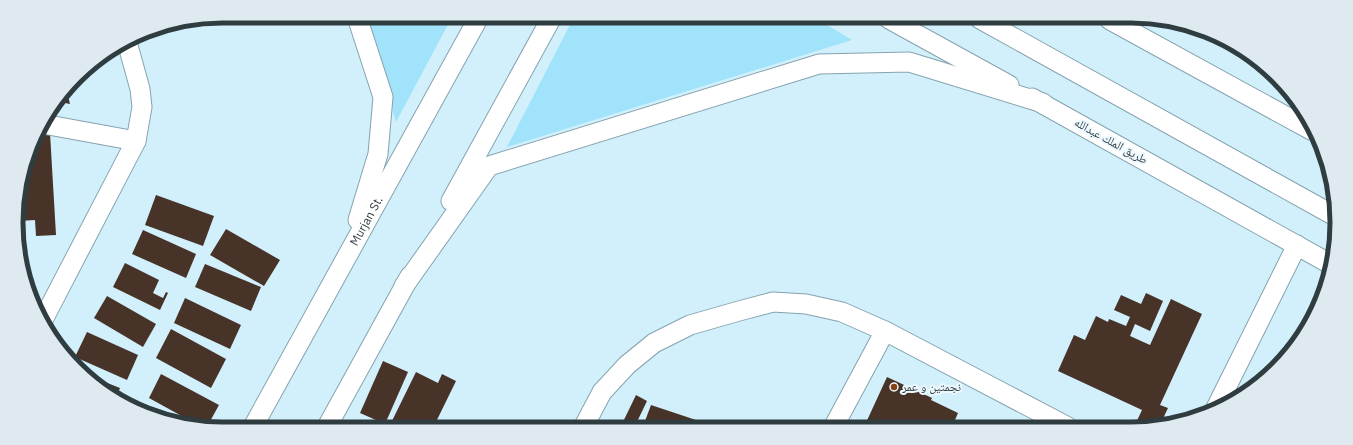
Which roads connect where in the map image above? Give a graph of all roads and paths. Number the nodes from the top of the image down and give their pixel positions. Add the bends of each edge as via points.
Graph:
1 (359, 23) edge
2 (477, 23) edge
3 (549, 23) edge
4 (896, 23) edge
5 (987, 23) edge
6 (1115, 23) edge
7 (129, 47) edge
8 (1043, 103) junction
9 (49, 125) edge
10 (1305, 127) edge
11 (136, 141) junction
12 (1330, 213) edge
13 (1297, 245) junction
14 (345, 260) junction
15 (1326, 262) edge
16 (404, 286) junction
17 (46, 314) edge
18 (885, 331) junction
19 (1220, 401) edge
20 (256, 422) edge
21 (330, 422) edge
22 (586, 422) edge
23 (836, 422) edge
24 (1058, 422) edge

1 - 14 street via 383,97 378,154
2 - 14 street, Murjan St.
3 - 16 street
4 - 8 street, طريق الملك عبدالله
5 - 12 street
6 - 10 street
7 - 11 street via 142,107
8 - 13 street, طريق الملك عبدالله
8 - 16 street via 909,62 819,64 489,166
9 - 11 street
11 - 17 street
13 - 15 street, طريق الملك عبدالله
13 - 19 street
14 - 20 street, Murjan St.
16 - 21 street
18 - 22 street via 842,312 806,304 773,302 739,311 690,326 654,343 627,365 602,392
18 - 23 street
18 - 24 street

